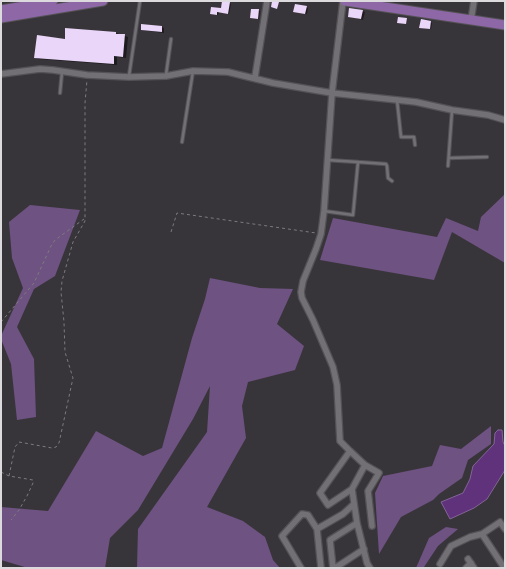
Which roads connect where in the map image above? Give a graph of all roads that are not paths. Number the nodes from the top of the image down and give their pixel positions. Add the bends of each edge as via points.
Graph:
1 (53, 1) edge
2 (103, 1) edge
3 (140, 1) edge
4 (267, 1) edge
5 (344, 1) edge
6 (474, 1) edge
7 (1, 10) edge
8 (1, 18) edge
9 (471, 20) junction
10 (505, 25) edge
11 (171, 39) dead end
12 (62, 71) junction
13 (193, 71) junction
14 (1, 74) edge
15 (166, 76) junction
16 (129, 77) junction
17 (255, 77) junction
18 (60, 93) dead end
19 (332, 93) junction
20 (398, 100) junction
21 (452, 110) junction
22 (505, 120) edge
23 (182, 142) dead end
24 (415, 145) dead end
25 (449, 158) junction
26 (487, 158) dead end
27 (327, 160) junction
28 (358, 162) junction
29 (448, 166) dead end
30 (392, 181) dead end
31 (324, 211) junction
32 (350, 451) junction
33 (366, 465) junction
34 (352, 489) junction
35 (354, 504) junction
36 (357, 523) junction
37 (372, 526) dead end
38 (317, 529) junction
39 (505, 529) edge
40 (482, 534) junction
41 (364, 549) junction
42 (471, 563) edge
43 (440, 564) dead end
44 (503, 566) edge
45 (301, 568) edge
46 (321, 568) edge
47 (334, 568) edge
48 (370, 568) edge
49 (466, 568) edge

1 - 7 main road
2 - 8 main road
3 - 16 lane
4 - 17 street
5 - 9 main road
5 - 19 street
6 - 9 street
9 - 10 main road
11 - 15 lane
12 - 14 street via 40,69
12 - 16 street
12 - 18 lane
13 - 15 street
13 - 17 street via 228,72
13 - 23 lane
15 - 16 street
17 - 19 street via 273,83
19 - 20 street
19 - 27 street
20 - 21 street
20 - 24 lane via 401,137 414,137
21 - 22 street
21 - 25 lane
25 - 26 lane
25 - 29 lane
27 - 28 lane
27 - 31 street
28 - 30 lane via 386,164 388,178
28 - 31 lane via 353,214
31 - 32 street via 321,234 301,292 333,367 337,385 340,441
32 - 33 street
32 - 34 street via 320,493 328,505
33 - 34 street
33 - 37 street via 379,473 368,491
34 - 35 street
35 - 36 street
35 - 38 street via 344,514
36 - 41 street
36 - 47 street via 330,540
38 - 45 street via 308,515 302,514 282,536
38 - 46 street
39 - 40 street via 500,522
40 - 43 street via 451,546
40 - 44 street
41 - 47 street
41 - 48 street
42 - 49 street

